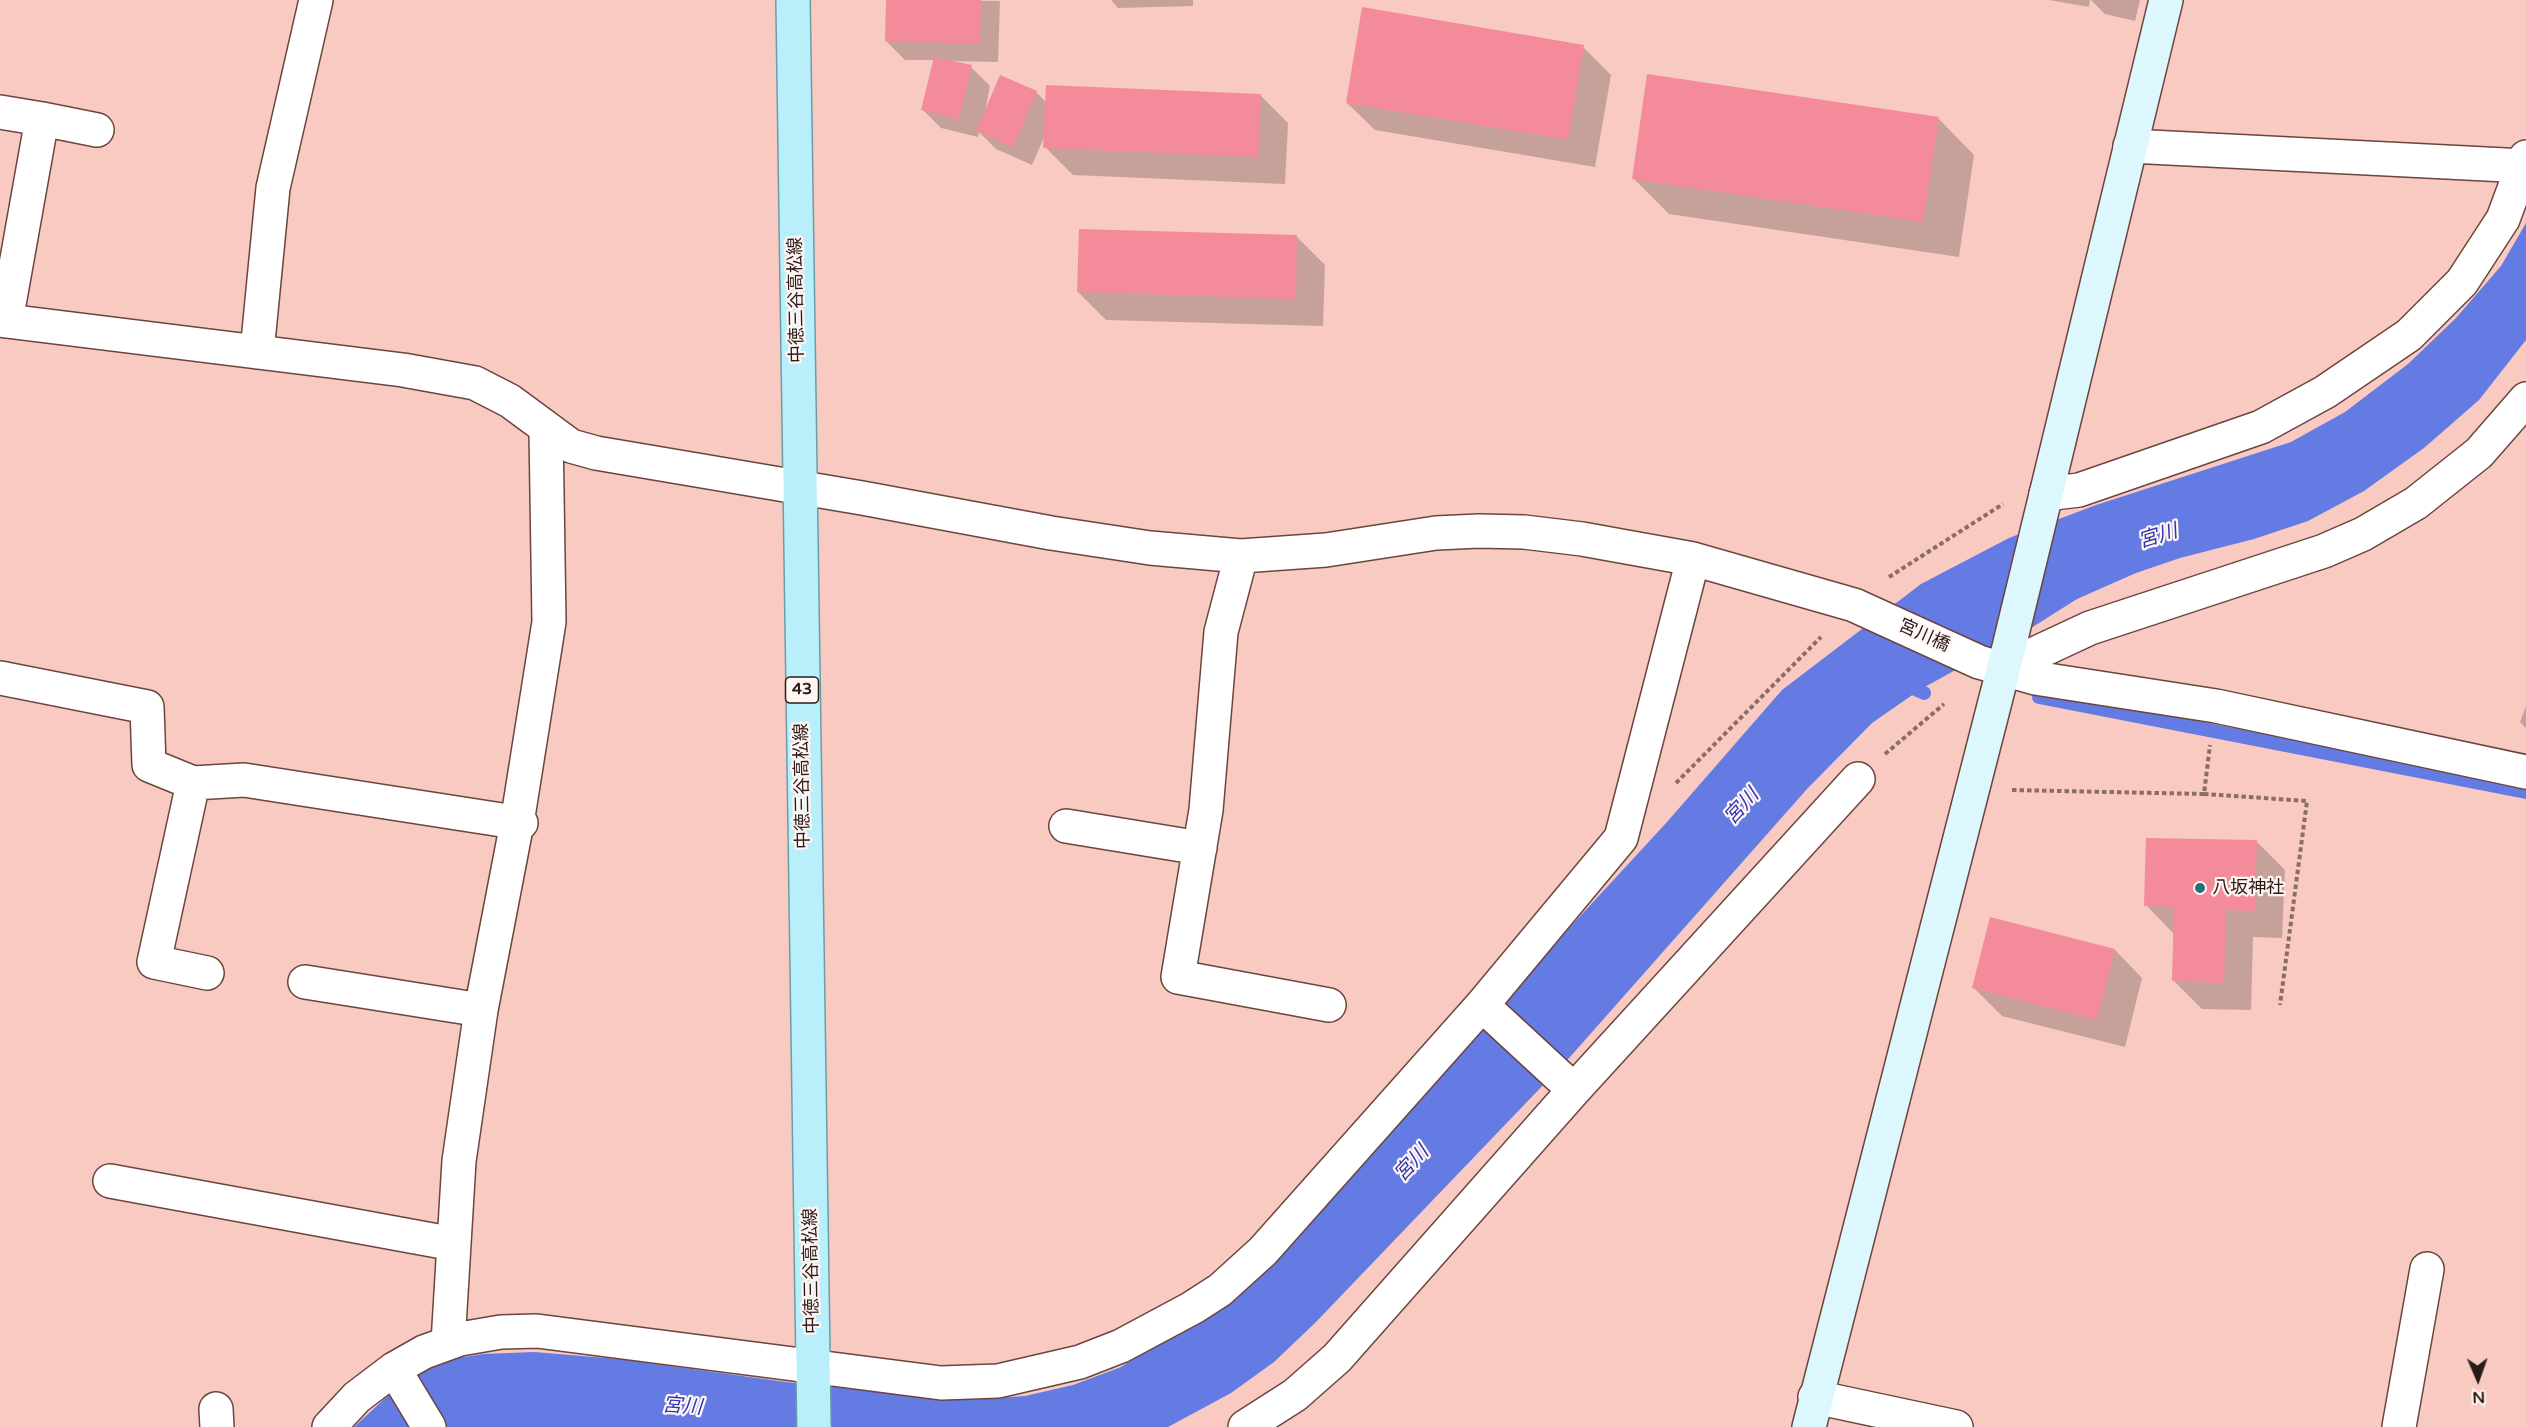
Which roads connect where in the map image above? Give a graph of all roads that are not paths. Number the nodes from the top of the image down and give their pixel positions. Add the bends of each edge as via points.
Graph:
1 (316, 0) edge
2 (793, 0) edge
3 (2166, 0) edge
4 (0, 112) edge
5 (42, 119) junction
6 (97, 130) dead end
7 (2130, 146) junction
8 (2525, 163) edge
9 (3, 320) edge
10 (257, 352) junction
11 (2526, 399) edge
12 (546, 430) junction
13 (799, 488) junction
14 (2044, 500) junction
15 (1241, 556) junction
16 (1693, 560) junction
17 (1996, 660) junction
18 (0, 678) edge
19 (2526, 772) edge
20 (1858, 779) road end
21 (193, 783) junction
22 (519, 823) junction
23 (1066, 826) dead end
24 (1200, 848) junction
25 (207, 973) dead end
26 (305, 982) dead end
27 (1329, 1005) dead end
28 (1484, 1007) junction
29 (481, 1010) junction
30 (1568, 1085) junction
31 (110, 1181) dead end
32 (454, 1244) junction
33 (2427, 1269) dead end
34 (448, 1343) junction
35 (814, 1373) junction
36 (397, 1374) junction
37 (1812, 1412) edge
38 (330, 1427) edge
39 (429, 1427) edge
40 (814, 1427) edge
41 (1245, 1427) edge
42 (1956, 1427) edge
43 (2399, 1427) edge

1 - 10 street via 273,188
2 - 13 main road, 中徳三谷高松線 / 43
3 - 7 street
4 - 5 street
5 - 6 street
5 - 9 street
7 - 8 street
7 - 14 street
8 - 14 street via 2503,219 2462,282 2409,335 2325,392 2261,427
9 - 10 street, 宮川橋
10 - 12 street, 宮川橋 via 403,369 475,383 510,401
11 - 17 street via 2479,453 2416,504 2363,534 2324,551
12 - 13 street, 宮川橋 via 571,446 596,453
12 - 22 street via 549,621
13 - 15 street, 宮川橋 via 1051,533
13 - 35 main road, 中徳三谷高松線 / 43
14 - 17 street
15 - 16 street, 宮川橋 via 1479,531 1582,539
15 - 24 street via 1221,632
16 - 17 street, 宮川橋 via 1854,604
16 - 28 street via 1621,838
17 - 19 street, 宮川橋 via 2035,678 2216,706
17 - 37 street
18 - 21 street via 147,707 149,765
20 - 30 street
21 - 22 street via 244,780
21 - 25 street via 154,962
22 - 29 street
23 - 24 street
24 - 27 street via 1178,977
26 - 29 street
28 - 30 street
28 - 35 street via 1263,1251 1220,1290 1192,1308 1090,1358 998,1381 941,1383
29 - 32 street via 459,1161
30 - 41 street via 1337,1358 1295,1395
31 - 32 street
32 - 34 street
33 - 43 street
34 - 35 street via 501,1332 537,1331
34 - 36 street via 424,1352
35 - 40 main road, 中徳三谷高松線 / 43
36 - 38 street via 357,1397
36 - 39 street
37 - 42 street

